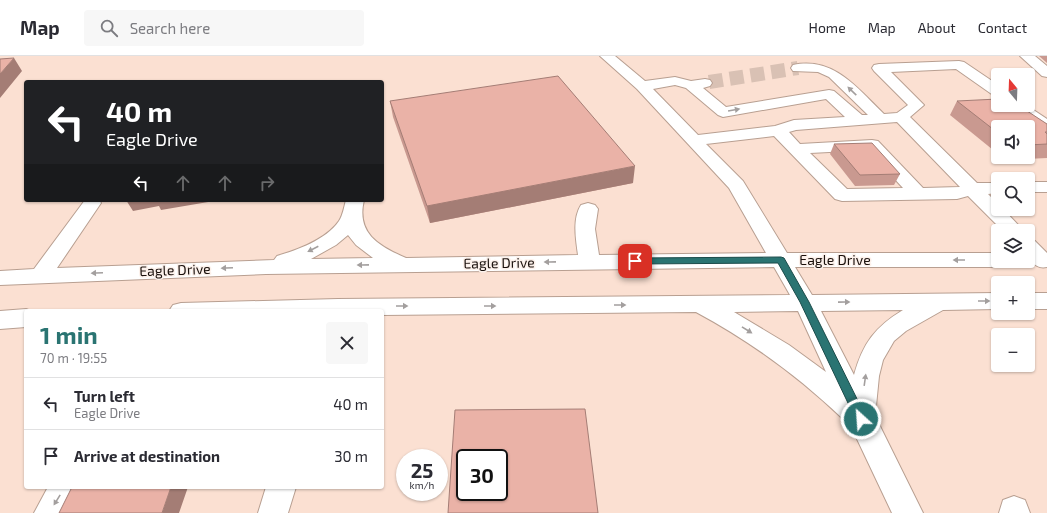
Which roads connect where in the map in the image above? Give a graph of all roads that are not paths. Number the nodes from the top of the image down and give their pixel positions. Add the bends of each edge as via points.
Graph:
1 (607, 56) edge
2 (1027, 56) edge
3 (798, 68) tunnel mouth
4 (1047, 73) edge
5 (709, 82) tunnel mouth
6 (691, 85) junction
7 (642, 86) junction
8 (991, 87) edge
9 (1026, 112) edge
10 (901, 117) junction
11 (880, 118) junction
12 (858, 120) junction
13 (1047, 126) edge
14 (778, 131) junction
15 (694, 140) junction
16 (797, 149) junction
17 (1035, 187) edge
18 (1047, 187) edge
19 (991, 188) edge
20 (973, 189) junction
21 (918, 194) junction
22 (92, 203) dead end
23 (353, 207) edge
24 (588, 209) dead end
25 (1007, 224) edge
26 (781, 260) junction
27 (991, 260) edge
28 (589, 261) junction
29 (402, 264) junction
30 (266, 266) junction
31 (41, 275) junction
32 (0, 278) edge
33 (941, 301) junction
34 (991, 301) edge
35 (804, 302) junction
36 (700, 304) junction
37 (337, 309) edge
38 (861, 419) junction
39 (64, 489) edge
40 (280, 489) edge
41 (48, 513) edge
42 (273, 513) edge
43 (908, 513) edge

1 - 7 street
2 - 4 street
11 -> 3 street via 834,74 820,68
5 - 6 street
6 - 7 street via 675,81
6 -> 12 street via 723,112 829,94
7 - 15 street
8 - 10 street via 959,65 879,68 917,105
9 - 13 street
10 - 11 street
10 - 20 street
11 - 12 street
12 - 14 street via 794,125
14 - 15 street
14 - 16 street
15 - 26 street via 737,185
16 - 21 street via 842,195
16 - 21 street via 872,146
17 - 18 street
19 - 20 street
20 - 21 street via 957,193
20 - 25 street
22 - 31 street
23 - 29 street via 355,230 361,238 383,255
23 -> 30 street via 342,230 321,245
24 - 28 street via 585,229
27 -> 26 street, Eagle Drive
26 - 28 street, Eagle Drive
26 - 35 street
28 -> 29 street, Eagle Drive
29 -> 30 street, Eagle Drive
30 -> 31 street, Eagle Drive
31 - 32 street, Eagle Drive
33 -> 34 street
35 -> 33 street
38 -> 33 street via 867,367 874,348 894,326 914,313
35 - 36 street
35 - 38 street
37 -> 36 street
36 -> 38 street via 724,316 787,356 823,383
38 - 43 street
39 -> 41 street
40 - 42 street

